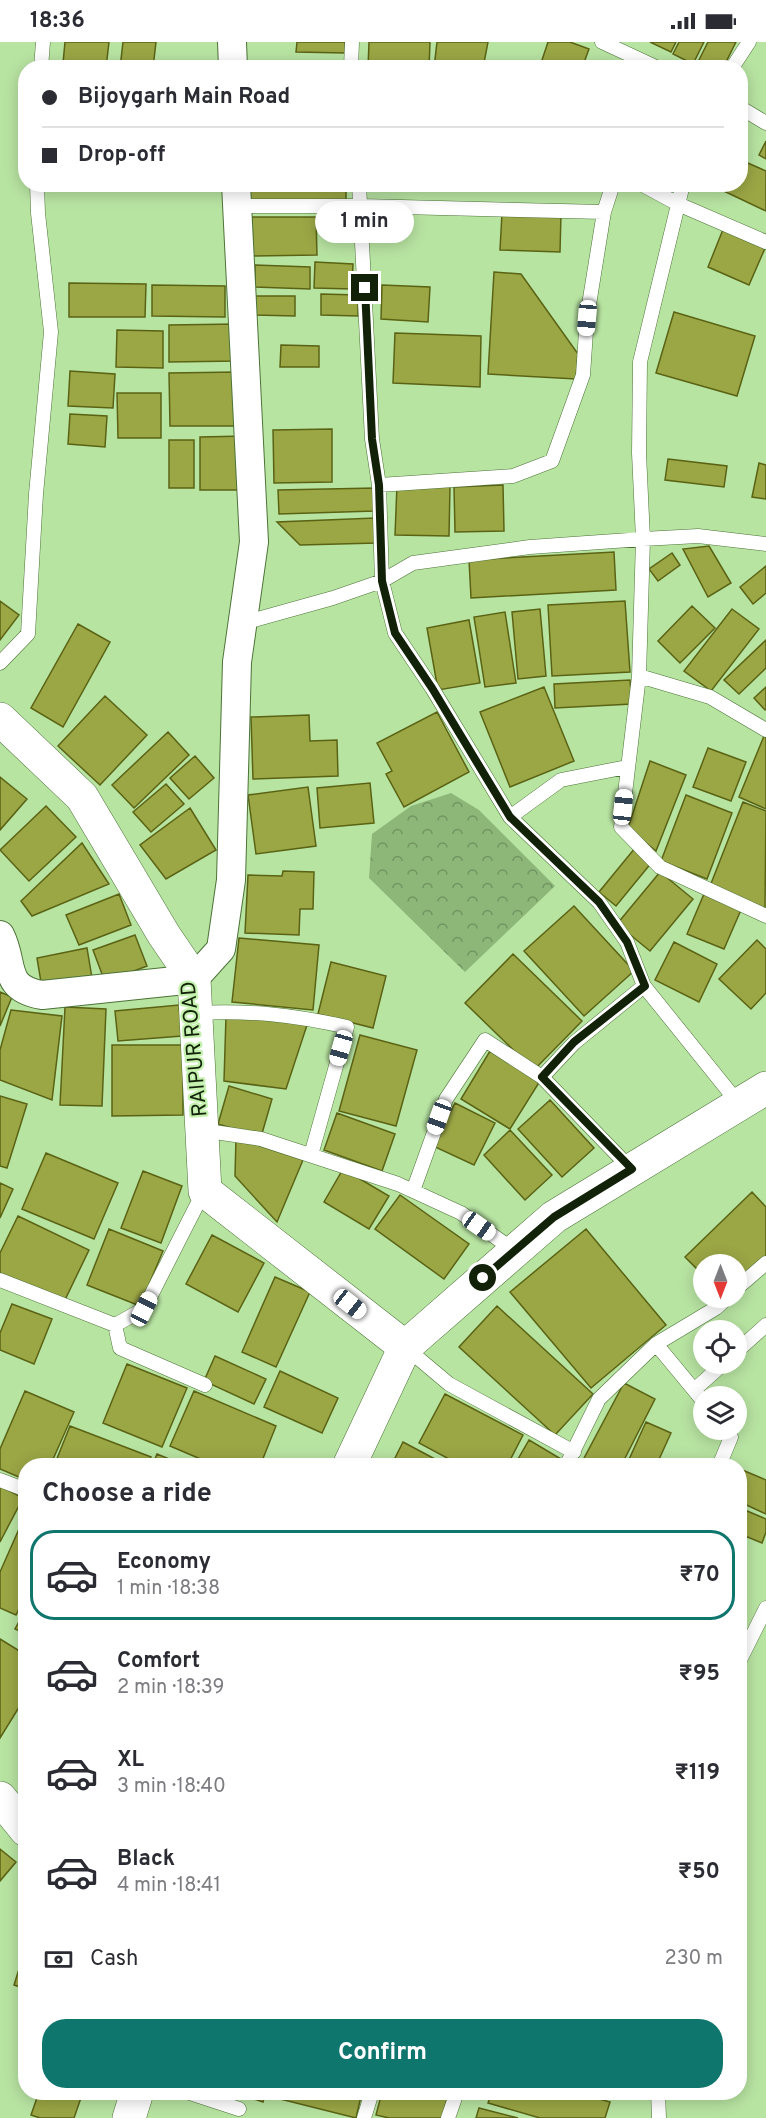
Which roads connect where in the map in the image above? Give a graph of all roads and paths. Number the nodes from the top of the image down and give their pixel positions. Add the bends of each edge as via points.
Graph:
1 (43, 42) edge
2 (232, 42) edge
3 (351, 42) edge
4 (603, 42) edge
5 (748, 42) edge
6 (41, 60) edge
7 (233, 60) edge
8 (351, 60) edge
9 (641, 60) edge
10 (737, 60) edge
11 (748, 112) edge
12 (766, 123) edge
13 (37, 192) edge
14 (360, 192) edge
15 (610, 192) edge
16 (656, 192) edge
17 (681, 192) edge
18 (236, 195) edge
19 (678, 204) junction
20 (361, 206) junction
21 (604, 212) junction
22 (766, 242) edge
23 (379, 485) junction
24 (643, 539) junction
25 (766, 544) edge
26 (382, 581) junction
27 (240, 624) junction
28 (0, 663) edge
29 (639, 676) junction
30 (0, 719) edge
31 (766, 730) edge
32 (627, 768) junction
33 (510, 817) junction
34 (766, 916) edge
35 (0, 934) edge
36 (194, 979) junction
37 (645, 986) junction
38 (195, 1013) junction
39 (542, 1077) junction
40 (753, 1097) edge
41 (201, 1130) junction
42 (311, 1155) junction
43 (632, 1169) junction
44 (205, 1191) junction
45 (413, 1191) junction
46 (514, 1251) junction
47 (766, 1263) edge
48 (747, 1279) edge
49 (0, 1280) edge
50 (716, 1308) edge
51 (115, 1325) junction
52 (766, 1325) edge
53 (747, 1342) edge
54 (656, 1344) junction
55 (405, 1347) junction
56 (712, 1374) edge
57 (205, 1385) dead end
58 (698, 1386) edge
59 (693, 1389) edge
60 (731, 1440) edge
61 (574, 1452) junction
62 (353, 1458) edge
63 (571, 1458) edge
64 (723, 1458) edge
65 (0, 1480) edge
66 (18, 1487) edge
67 (766, 1608) edge
68 (747, 1646) edge
69 (0, 1798) edge
70 (18, 1818) edge
71 (135, 2100) edge
72 (211, 2100) edge
73 (370, 2100) edge
74 (454, 2100) edge
75 (658, 2100) edge
76 (239, 2109) dead end
77 (129, 2118) edge
78 (364, 2118) edge
79 (448, 2118) edge
80 (659, 2118) edge

1 - 6 lane
2 - 7 street
3 - 8 lane
4 - 9 lane
5 - 10 lane
11 - 12 lane
13 - 28 lane via 51,332 28,634
14 - 20 lane
15 - 21 lane
16 - 19 lane
17 - 19 lane
18 - 20 lane
18 - 27 street via 254,542
19 - 22 lane
19 - 24 lane via 640,362
20 - 21 lane
20 - 23 lane via 372,439
21 - 23 lane via 587,318 583,375 552,461 513,476
23 - 26 lane
24 - 25 lane via 698,536
24 - 26 lane via 530,547 413,563
24 - 29 lane
26 - 27 lane
26 - 33 lane via 395,633
27 - 36 street via 231,880 221,950
29 - 31 lane via 710,697
29 - 32 lane
30 - 36 street, RAIPUR ROAD via 82,797
32 - 33 lane via 561,780
32 - 34 lane via 621,827 660,867
33 - 37 lane via 599,902 627,942
35 - 36 street via 12,980 25,992 42,995
36 - 38 street, RAIPUR ROAD
37 - 39 lane via 574,1042
37 - 40 lane
38 - 41 street, RAIPUR ROAD
38 - 42 lane via 244,1010 299,1016 347,1027
39 - 43 lane
39 - 45 lane via 485,1040 446,1099
40 - 43 street
41 - 42 lane via 261,1139
41 - 44 street, RAIPUR ROAD
42 - 45 lane
43 - 46 street via 554,1217
44 - 51 lane via 144,1309
44 - 55 street
45 - 46 lane via 461,1213
46 - 55 street
47 - 48 lane
49 - 51 lane
50 - 54 lane
51 - 57 lane via 120,1348
52 - 53 lane
54 - 59 lane
54 - 61 lane via 599,1399
55 - 61 lane via 449,1384
55 - 62 street
56 - 58 lane
60 - 64 lane
61 - 63 lane
65 - 66 lane
67 - 68 lane
69 - 70 street
71 - 77 street
72 - 76 lane
73 - 78 lane
74 - 79 lane
75 - 80 lane

